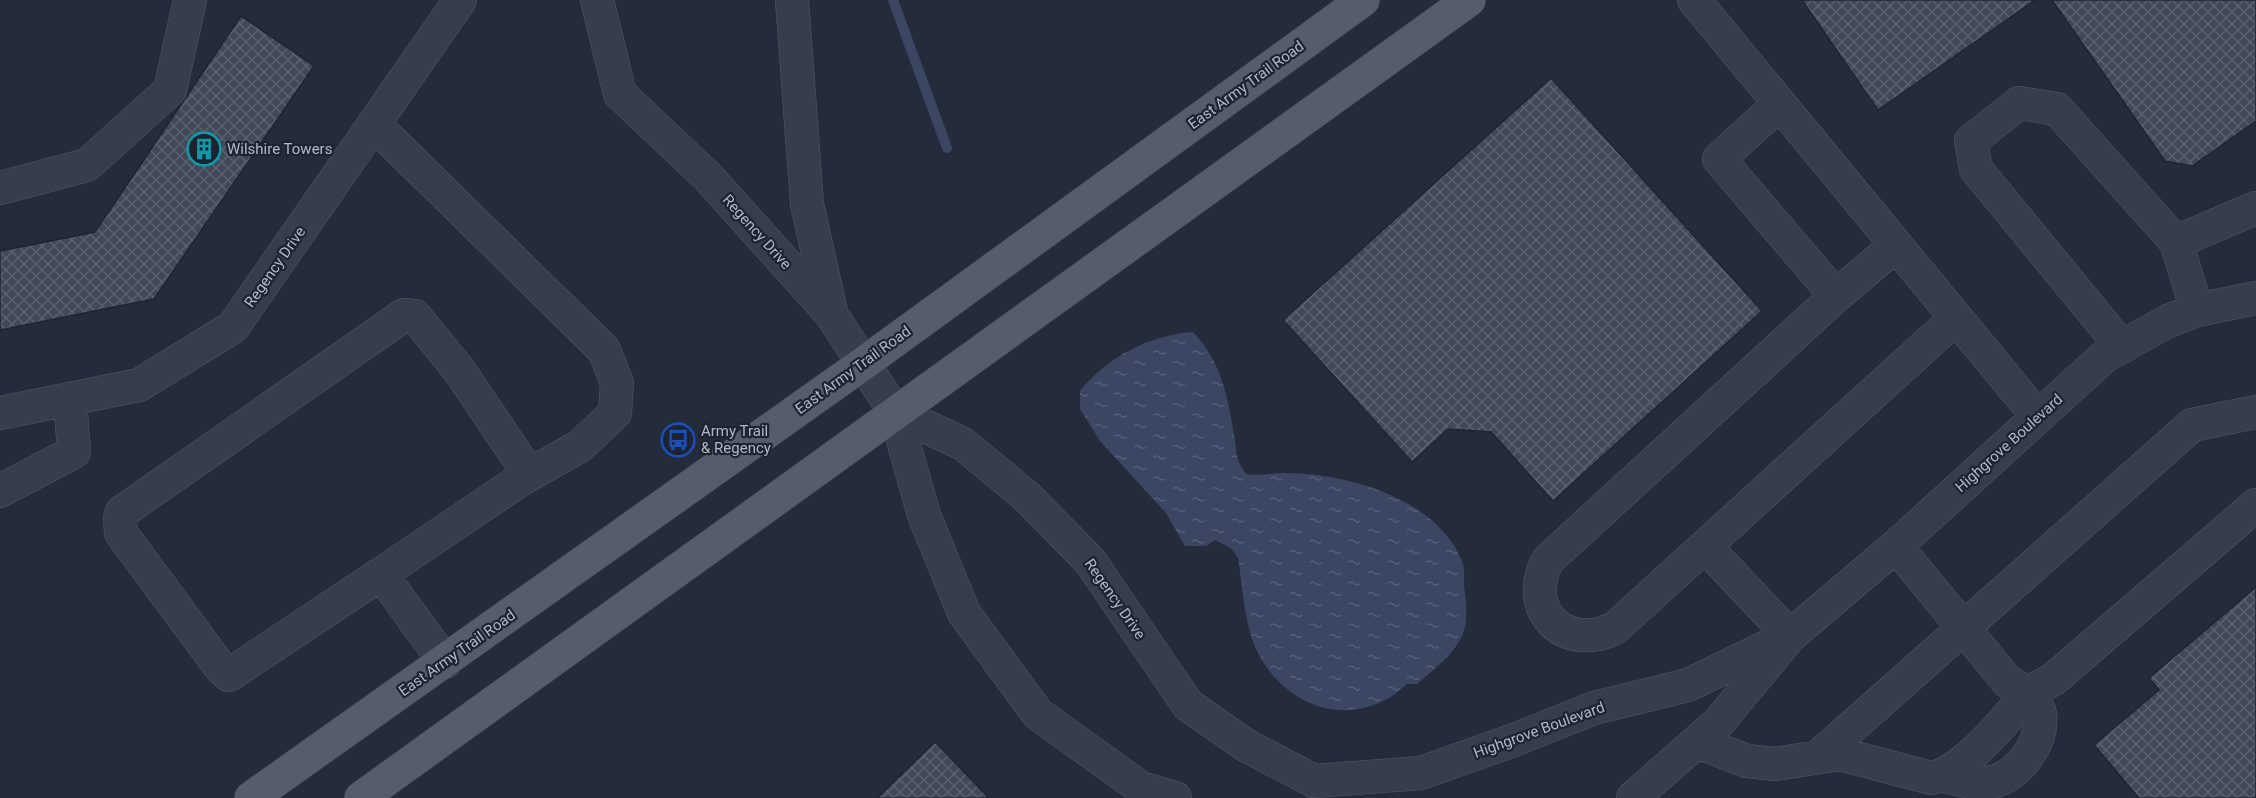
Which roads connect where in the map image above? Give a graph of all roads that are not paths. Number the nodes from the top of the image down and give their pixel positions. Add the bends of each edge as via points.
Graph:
1 (190, 0) edge
2 (460, 0) edge
3 (597, 0) edge
4 (792, 0) edge
5 (1363, 0) edge
6 (1469, 0) edge
7 (1694, 0) edge
8 (1779, 104) junction
9 (374, 124) junction
10 (0, 188) edge
11 (2256, 208) edge
12 (2176, 242) junction
13 (1896, 245) junction
14 (1836, 296) junction
15 (2256, 298) edge
16 (2197, 310) junction
17 (831, 314) junction
18 (1956, 318) junction
19 (2122, 347) junction
20 (864, 363) junction
21 (70, 399) junction
22 (895, 412) junction
23 (2256, 412) edge
24 (0, 413) edge
25 (2037, 417) junction
26 (529, 474) junction
27 (0, 491) edge
28 (2256, 505) edge
29 (1706, 546) junction
30 (1896, 546) junction
31 (381, 573) junction
32 (1963, 626) junction
33 (1790, 636) junction
34 (445, 662) junction
35 (2029, 693) junction
36 (1697, 742) junction
37 (1818, 757) junction
38 (1944, 776) junction
39 (1313, 789) edge
40 (251, 798) edge
41 (361, 798) edge
42 (1175, 798) edge
43 (1633, 798) edge

1 - 10 street via 170,90 87,165
2 - 9 street, Regency Drive
3 - 17 street, Regency Drive via 620,94 708,177
4 - 17 street, Regency Drive via 807,204
5 - 20 main road, East Army Trail Road
6 - 22 main road
7 - 8 street
8 - 13 street
8 - 14 street via 1719,159
9 - 21 street, Regency Drive via 233,327 139,385
9 - 26 street via 604,351 617,383 615,413 580,446
11 - 12 street
12 - 16 street
12 - 19 street via 2057,109 2019,104 1971,141 1976,169
13 - 14 street
13 - 18 street
14 - 29 street via 1548,560 1541,573 1541,604 1558,628 1587,637 1602,635 1615,628
15 - 16 street, Highgrove Boulevard
16 - 19 street, Highgrove Boulevard
17 - 20 street, Regency Drive
18 - 25 street
18 - 29 street
19 - 25 street, Highgrove Boulevard via 2105,356
20 - 22 street, Regency Drive
20 - 34 main road, East Army Trail Road
21 - 24 street, Regency Drive
21 - 27 street via 74,452
22 - 39 street, Regency Drive via 963,444 1026,496 1090,561 1188,705
22 - 41 main road
22 - 42 street, Regency Drive via 924,515 970,622 1038,714 1141,788
23 - 32 street via 2192,425
25 - 30 street, Highgrove Boulevard
26 - 31 street
26 - 31 street via 459,370 415,316 404,315 122,512 120,518 121,533 229,675
28 - 35 street via 2055,678
29 - 33 street
30 - 32 street
30 - 33 street, Highgrove Boulevard
31 - 34 street
32 - 35 street via 2008,682
32 - 37 street
33 - 36 street, Highgrove Boulevard via 1718,723
33 - 39 street, Highgrove Boulevard via 1688,685 1594,708 1421,773
34 - 40 main road, East Army Trail Road
35 - 38 street
35 - 38 street via 2040,713 2039,726 2026,759 2012,773 1995,782 1978,784
36 - 37 street via 1747,761 1775,764
36 - 43 street, Highgrove Boulevard
37 - 38 street via 1840,754 1932,778

